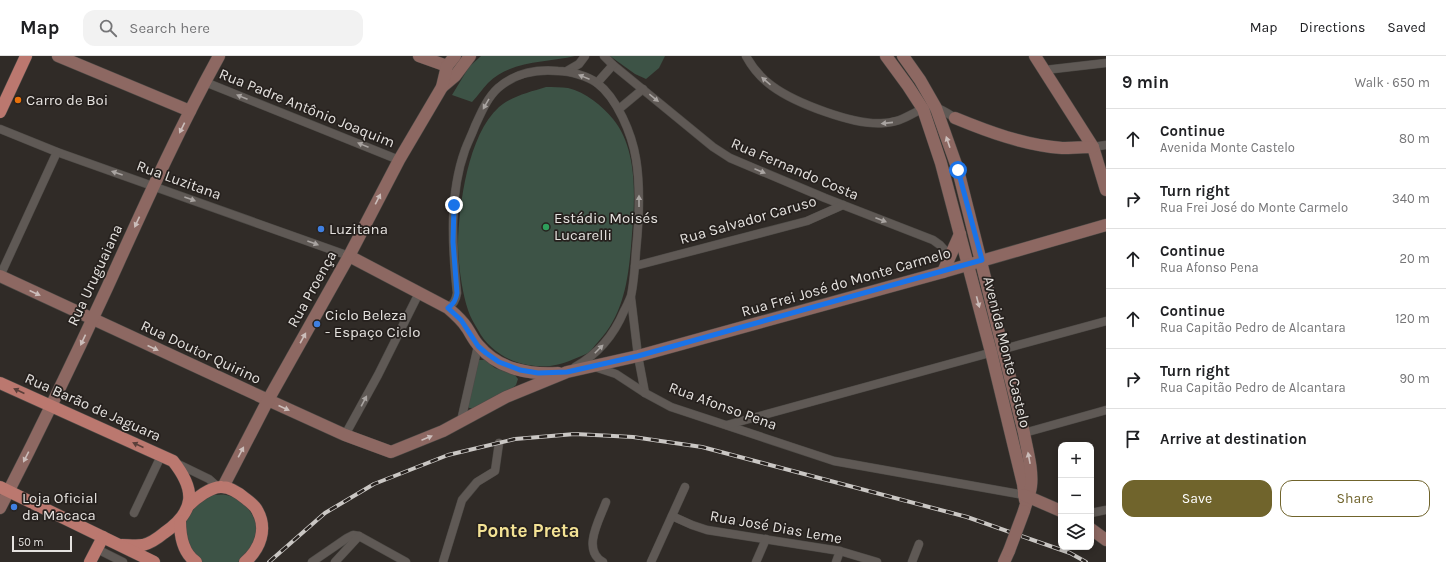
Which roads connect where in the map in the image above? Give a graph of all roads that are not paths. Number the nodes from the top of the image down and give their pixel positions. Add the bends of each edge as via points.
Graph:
1 (26, 56) edge
2 (58, 56) edge
3 (219, 56) edge
4 (418, 56) edge
5 (455, 56) edge
6 (470, 56) edge
7 (585, 56) edge
8 (604, 56) edge
9 (746, 56) edge
10 (886, 56) edge
11 (903, 56) edge
12 (1036, 56) edge
13 (1106, 63) edge
14 (613, 65) junction
15 (446, 66) junction
16 (1045, 70) junction
17 (567, 71) junction
18 (205, 82) junction
19 (597, 83) junction
20 (442, 87) junction
21 (643, 89) junction
22 (936, 108) junction
23 (619, 109) junction
24 (923, 109) junction
25 (190, 111) junction
26 (0, 112) edge
27 (955, 118) joint
28 (0, 129) edge
29 (1106, 145) edge
30 (1093, 147) junction
31 (57, 152) junction
32 (399, 160) junction
33 (153, 186) junction
34 (1106, 190) edge
35 (843, 205) junction
36 (1106, 226) edge
37 (960, 234) junction
38 (349, 256) junction
39 (950, 256) junction
40 (982, 260) junction
41 (968, 264) junction
42 (635, 266) junction
43 (943, 272) junction
44 (0, 276) edge
45 (419, 294) junction
46 (630, 297) junction
47 (448, 308) junction
48 (92, 319) junction
49 (1106, 321) edge
50 (478, 346) junction
51 (1004, 349) junction
52 (991, 352) junction
53 (638, 356) junction
54 (593, 366) junction
55 (567, 372) junction
56 (0, 383) edge
57 (645, 393) junction
58 (268, 400) junction
59 (52, 406) junction
60 (1106, 410) edge
61 (461, 421) junction
62 (726, 425) junction
63 (1024, 433) junction
64 (345, 435) junction
65 (499, 443) dead end
66 (161, 456) junction
67 (173, 461) junction
68 (220, 487) junction
69 (685, 487) dead end
70 (4, 489) edge
71 (606, 502) dead end
72 (1026, 502) junction
73 (188, 506) junction
74 (0, 508) edge
75 (1106, 510) edge
76 (1058, 511) edge
77 (1094, 512) edge
78 (134, 513) dead end
79 (672, 516) junction
80 (180, 521) junction
81 (1094, 531) edge
82 (359, 536) junction
83 (103, 537) junction
84 (766, 539) junction
85 (1106, 540) edge
86 (919, 544) dead end
87 (122, 545) junction
88 (97, 549) junction
89 (840, 551) junction
90 (1006, 559) edge
91 (90, 562) edge
92 (123, 562) edge
93 (154, 562) edge
94 (196, 562) edge
95 (245, 562) edge
96 (312, 562) edge
97 (335, 562) edge
98 (406, 562) edge
99 (443, 562) edge
100 (603, 562) edge
101 (651, 562) edge
102 (756, 562) edge
103 (836, 562) edge
104 (877, 562) edge
105 (912, 562) edge

1 - 26 main road
2 - 25 main road
3 - 18 main road, Rua Uruguaiana
4 - 15 main road
5 - 15 main road
6 - 20 main road, Rua Proença via 455,76
7 - 17 street via 579,64
8 - 14 street, Rua Fernando Costa
24 -> 9 street via 897,121 870,124 851,120 787,95 772,86 761,77
10 - 24 main road, Avenida Monte Castelo
11 - 22 main road, Avenida Monte Castelo
12 - 16 main road
13 - 16 street
14 - 19 street
14 - 21 street, Rua Fernando Costa
15 - 20 main road, Rua Proença
16 - 30 main road
19 -> 17 street
17 -> 47 street via 546,70 513,77 498,88 482,111 465,151 458,177 453,242 457,293 456,300
18 - 25 main road, Rua Uruguaiana
32 -> 18 street, Rua Padre Antônio Joaquim
19 - 23 street
20 - 32 main road, Rua Proença
21 - 23 street
21 -> 35 street, Rua Fernando Costa via 713,148 730,158
22 - 24 street
22 - 27 street
40 -> 22 main road, Avenida Monte Castelo via 958,170
42 -> 23 street via 639,224 639,181 636,157
24 - 37 main road, Avenida Monte Castelo
25 -> 33 main road, Rua Uruguaiana
27 - 30 main road via 999,135 1042,145 1063,148
28 - 31 street, Rua Luzitana
29 - 30 street
30 - 34 main road
33 -> 31 street, Rua Luzitana
31 - 44 street
38 -> 32 main road, Rua Proença
33 -> 38 street, Rua Luzitana
33 -> 48 main road, Rua Uruguaiana
35 -> 39 street, Rua Fernando Costa via 933,240
35 - 42 street, Rua Salvador Caruso via 807,221
36 - 40 main road, Rua Frei José do Monte Carmelo
37 - 39 main road
37 - 41 main road, Avenida Monte Castelo
38 - 45 main road
58 -> 38 main road, Rua Proença
39 - 43 main road
40 - 41 main road, Rua Frei José do Monte Carmelo
40 - 51 main road, Avenida Monte Castelo
41 - 43 main road, Rua Frei José do Monte Carmelo
41 -> 52 main road, Avenida Monte Castelo
42 - 46 street
43 - 53 main road, Rua Frei José do Monte Carmelo
44 -> 48 main road, Rua Doutor Quirino
45 - 47 main road
64 -> 45 street
46 - 53 street
55 -> 46 street via 587,360 611,335
47 - 50 main road via 461,320
48 -> 58 main road, Rua Doutor Quirino
48 -> 59 main road, Rua Uruguaiana
49 - 51 street
50 - 55 main road via 499,362 520,370 538,373
50 - 61 street
51 - 52 street
51 - 63 main road, Avenida Monte Castelo
52 - 62 street
52 - 72 main road, Avenida Monte Castelo
53 - 54 main road, Rua Frei José do Monte Carmelo
53 - 57 street
54 - 55 main road
54 - 57 street, Rua Afonso Pena via 616,374
55 - 61 main road via 506,397
59 -> 56 main road, Rua Barão de Jaguara
57 - 62 street, Rua Afonso Pena via 671,408
58 -> 64 main road, Rua Doutor Quirino
68 -> 58 main road, Rua Proença
66 -> 59 main road, Rua Barão de Jaguara
59 -> 70 main road, Rua Uruguaiana
60 - 63 street
64 -> 61 main road, Rua Doutor Quirino via 391,452
62 - 72 street, Rua Afonso Pena via 834,461
72 -> 63 main road, Avenida Monte Castelo via 1031,484
65 - 99 street via 495,471 477,482 462,500
66 - 67 main road, Rua Barão de Jaguara
66 - 78 street
67 - 68 street
67 - 73 main road via 184,474 187,483 190,498
68 - 73 main road via 201,494
68 - 95 main road via 235,491 245,498 257,509 262,522 259,544 254,554
69 - 79 street
70 - 74 main road, Rua Uruguaiana
70 - 83 main road
71 - 100 street via 592,540 595,555
72 - 76 main road, Rua Afonso Pena
72 - 90 main road, Avenida Monte Castelo, bridge
73 - 80 main road
75 - 77 street
79 - 84 street, Rua José Dias Leme via 707,530
79 - 101 street
80 - 87 main road via 152,542 143,545
80 - 94 main road via 183,544 187,553
81 - 85 main road
82 - 96 street via 347,538
82 - 97 street
82 - 98 street
83 - 87 main road
83 - 88 main road
84 - 89 street, Rua José Dias Leme
84 - 102 street
86 - 105 street
87 - 93 main road
88 - 91 main road
88 - 92 street
89 - 103 street
89 - 104 street, Rua José Dias Leme

